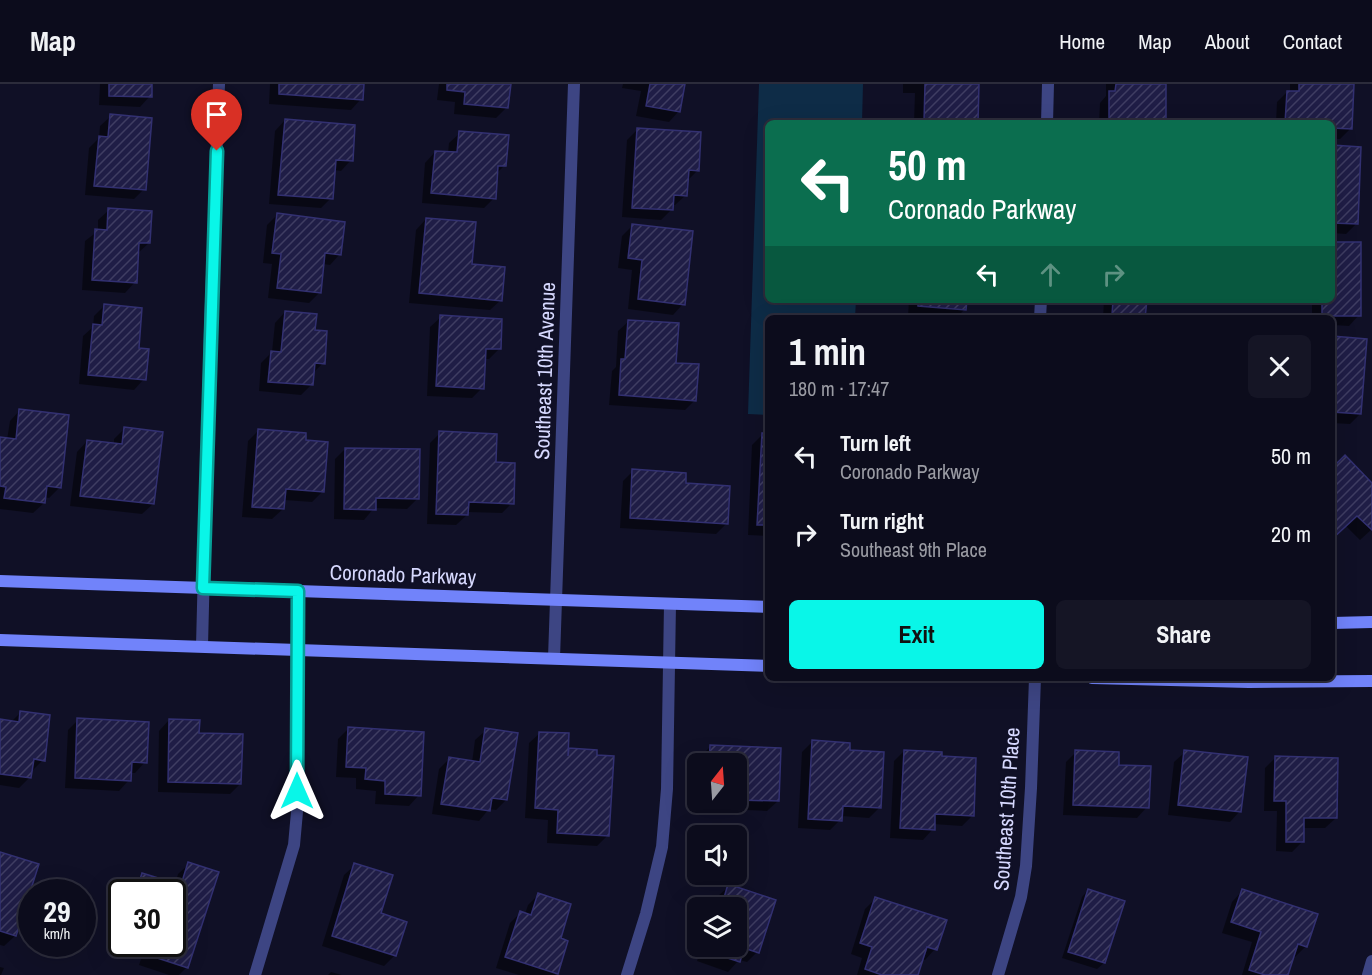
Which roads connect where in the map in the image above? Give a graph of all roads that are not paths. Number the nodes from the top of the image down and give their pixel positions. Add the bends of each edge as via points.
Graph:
1 (219, 84) edge
2 (574, 84) edge
3 (1048, 84) edge
4 (1047, 120) edge
5 (0, 581) edge
6 (203, 588) junction
7 (298, 591) junction
8 (556, 600) junction
9 (670, 604) junction
10 (765, 607) edge
11 (1372, 622) edge
12 (1335, 623) edge
13 (0, 640) edge
14 (202, 646) junction
15 (297, 650) junction
16 (554, 658) junction
17 (669, 663) junction
18 (765, 666) edge
19 (1035, 681) edge
20 (1210, 681) edge
21 (1372, 681) edge
22 (1372, 961) edge
23 (255, 975) edge
24 (627, 975) edge
25 (998, 975) edge
26 (1368, 975) edge

1 - 6 street
2 - 8 street, Southeast 10th Avenue
3 - 4 street
5 - 6 street, Coronado Parkway
6 - 7 street, Coronado Parkway
6 - 14 street
7 - 8 street, Coronado Parkway
7 - 15 street
8 - 9 street, Coronado Parkway
8 - 16 street, Southeast 10th Avenue
9 - 10 street, Coronado Parkway
9 - 17 street
11 - 12 street
13 - 14 street
14 - 15 street
15 - 16 street
15 - 23 street via 294,844
16 - 17 street
17 - 18 street
17 - 24 street via 662,847
19 - 25 street, Southeast 10th Place via 1026,866
20 - 21 street
22 - 26 street

